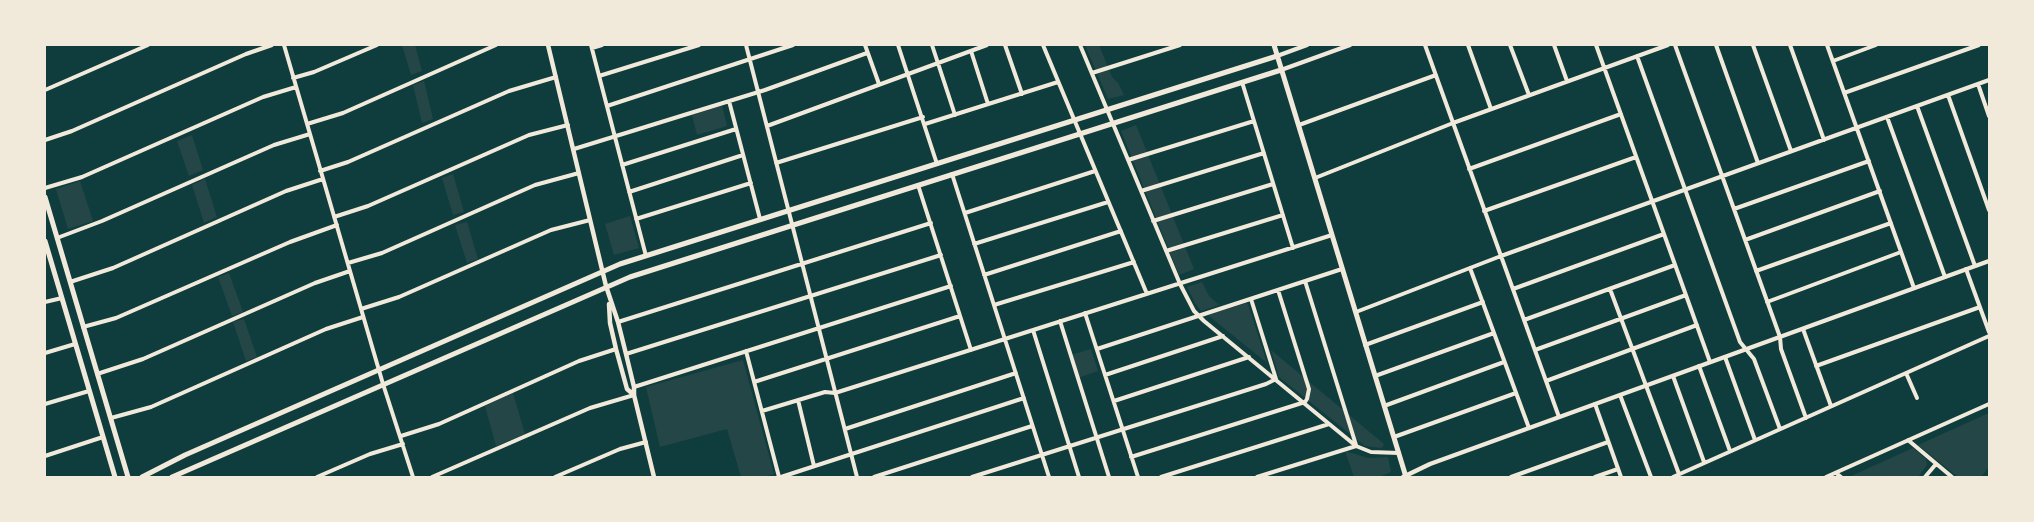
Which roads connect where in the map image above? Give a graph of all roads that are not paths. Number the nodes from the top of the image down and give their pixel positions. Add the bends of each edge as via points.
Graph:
1 (148, 45) edge
2 (272, 45) edge
3 (284, 45) edge
4 (377, 45) edge
5 (496, 45) edge
6 (548, 45) edge
7 (602, 45) edge
8 (699, 45) edge
9 (746, 45) edge
10 (793, 45) edge
11 (865, 45) edge
12 (898, 45) edge
13 (932, 45) edge
14 (987, 45) edge
15 (1005, 45) edge
16 (1043, 45) edge
17 (1080, 45) edge
18 (1180, 45) edge
19 (1274, 45) edge
20 (1307, 45) edge
21 (1350, 45) edge
22 (1425, 45) edge
23 (1468, 45) edge
24 (1510, 45) edge
25 (1554, 45) edge
26 (1596, 45) edge
27 (1668, 45) edge
28 (1675, 45) edge
29 (1716, 45) edge
30 (1753, 45) edge
31 (1790, 45) edge
32 (1827, 45) edge
33 (1876, 45) edge
34 (1979, 45) edge
35 (592, 47) edge
36 (971, 51) junction
37 (867, 52) junction
38 (1277, 56) junction
39 (1637, 56) junction
40 (750, 60) junction
41 (1833, 61) junction
42 (938, 63) junction
43 (1604, 68) junction
44 (1281, 70) junction
45 (1092, 73) junction
46 (909, 74) junction
47 (1436, 75) junction
48 (599, 76) junction
49 (293, 78) junction
50 (556, 78) junction
51 (1989, 80) edge
52 (1567, 81) junction
53 (1058, 82) junction
54 (1242, 82) junction
55 (879, 84) junction
56 (1978, 84) junction
57 (296, 87) junction
58 (45, 90) edge
59 (758, 91) junction
60 (1844, 93) junction
61 (1022, 94) junction
62 (1529, 95) junction
63 (1947, 95) junction
64 (729, 100) junction
65 (988, 104) junction
66 (607, 106) junction
67 (1917, 106) junction
68 (1491, 109) junction
69 (1107, 110) junction
70 (1620, 114) junction
71 (955, 115) junction
72 (1989, 116) edge
73 (923, 117) junction
74 (1887, 117) junction
75 (1074, 120) junction
76 (1254, 120) junction
77 (1112, 123) junction
78 (1453, 123) junction
79 (307, 124) junction
80 (925, 124) junction
81 (568, 125) junction
82 (1298, 125) junction
83 (766, 126) junction
84 (1857, 128) junction
85 (736, 129) junction
86 (310, 134) junction
87 (1080, 134) junction
88 (615, 136) junction
89 (45, 140) edge
90 (1824, 140) junction
91 (574, 149) junction
92 (1791, 151) junction
93 (1264, 153) junction
94 (743, 155) junction
95 (1636, 157) junction
96 (1128, 160) junction
97 (1869, 161) junction
98 (776, 163) junction
99 (1758, 163) junction
100 (937, 164) junction
101 (622, 165) junction
102 (1469, 169) junction
103 (320, 171) junction
104 (1095, 171) junction
105 (579, 173) junction
106 (952, 174) junction
107 (1722, 176) junction
108 (1314, 178) junction
109 (323, 180) junction
110 (750, 183) junction
111 (1273, 184) junction
112 (918, 185) junction
113 (45, 188) edge
114 (1685, 190) junction
115 (1141, 191) junction
116 (1880, 191) junction
117 (629, 192) junction
118 (45, 197) edge
119 (1108, 202) junction
120 (1652, 202) junction
121 (1734, 209) junction
122 (1989, 210) edge
123 (788, 211) junction
124 (1485, 211) junction
125 (965, 213) junction
126 (1283, 215) junction
127 (334, 217) junction
128 (636, 219) junction
129 (760, 219) junction
130 (590, 220) junction
131 (1153, 221) junction
132 (931, 223) junction
133 (1891, 223) junction
134 (337, 225) junction
135 (792, 225) junction
136 (1121, 231) junction
137 (1664, 234) junction
138 (1332, 235) junction
139 (57, 238) junction
140 (1745, 240) junction
141 (45, 241) edge
142 (974, 244) junction
143 (1293, 248) junction
144 (46, 251) edge
145 (1166, 251) junction
146 (1902, 252) junction
147 (941, 255) junction
148 (646, 256) junction
149 (1501, 256) junction
150 (1989, 261) edge
151 (1134, 262) junction
152 (348, 263) junction
153 (802, 264) junction
154 (1675, 265) junction
155 (1975, 266) junction
156 (1470, 268) junction
157 (1342, 270) junction
158 (1966, 270) junction
159 (350, 271) junction
160 (1756, 271) junction
161 (602, 272) junction
162 (984, 275) junction
163 (1946, 277) junction
164 (1305, 281) junction
165 (70, 282) junction
166 (1180, 284) junction
167 (606, 286) junction
168 (951, 286) junction
169 (1914, 288) junction
170 (1513, 289) junction
171 (1610, 289) junction
172 (1278, 290) junction
173 (1147, 294) junction
174 (1686, 295) junction
175 (810, 296) junction
176 (62, 298) junction
177 (609, 298) junction
178 (1251, 299) junction
179 (45, 302) edge
180 (1483, 302) junction
181 (1767, 302) junction
182 (994, 305) junction
183 (1980, 307) junction
184 (361, 309) junction
185 (1355, 312) junction
186 (1085, 313) junction
187 (960, 316) junction
188 (1198, 316) junction
189 (363, 317) junction
190 (1621, 319) junction
191 (1524, 320) junction
192 (1060, 321) junction
193 (618, 322) junction
194 (1697, 325) junction
195 (83, 327) junction
196 (818, 328) junction
197 (1803, 329) junction
198 (1033, 330) junction
199 (1494, 333) junction
200 (1989, 334) edge
201 (1223, 336) junction
202 (1780, 337) junction
203 (1005, 339) junction
204 (75, 344) junction
205 (1365, 345) junction
206 (616, 349) junction
207 (1097, 349) junction
208 (1633, 349) junction
209 (1747, 349) junction
210 (971, 350) junction
211 (1535, 350) junction
212 (746, 351) junction
213 (45, 353) edge
214 (627, 354) junction
215 (1248, 357) junction
216 (1725, 357) junction
217 (827, 359) junction
218 (1504, 362) junction
219 (1710, 362) junction
220 (1699, 366) junction
221 (1816, 366) junction
222 (379, 370) junction
223 (1016, 373) junction
224 (1906, 373) junction
225 (97, 374) junction
226 (1105, 375) junction
227 (1375, 376) junction
228 (1673, 376) junction
229 (1276, 379) junction
230 (1546, 381) junction
231 (754, 382) junction
232 (383, 384) junction
233 (1646, 385) junction
234 (634, 387) junction
235 (89, 391) junction
236 (835, 393) junction
237 (1516, 393) junction
238 (634, 395) junction
239 (1620, 395) junction
240 (1024, 398) junction
241 (1917, 398) dead end
242 (798, 400) junction
243 (1114, 401) junction
244 (1305, 402) junction
245 (45, 404) edge
246 (1595, 404) junction
247 (1989, 404) edge
248 (1384, 406) junction
249 (1831, 406) junction
250 (762, 411) junction
251 (1559, 417) junction
252 (111, 418) junction
253 (1806, 418) junction
254 (1330, 424) junction
255 (1032, 426) junction
256 (1528, 428) junction
257 (845, 429) junction
258 (1123, 429) junction
259 (1780, 429) junction
260 (401, 436) junction
261 (103, 437) junction
262 (1394, 437) junction
263 (1097, 438) junction
264 (1755, 440) junction
265 (1908, 440) junction
266 (646, 441) junction
267 (1608, 442) junction
268 (404, 444) junction
269 (1070, 446) junction
270 (1356, 446) junction
271 (1730, 451) junction
272 (1399, 453) junction
273 (851, 454) junction
274 (1042, 455) junction
275 (45, 456) edge
276 (1131, 457) junction
277 (1704, 463) junction
278 (1936, 464) junction
279 (814, 466) junction
280 (1618, 469) junction
281 (1276, 471) junction
282 (1836, 473) junction
283 (1680, 474) junction
284 (115, 477) edge
285 (128, 477) edge
286 (142, 477) edge
287 (172, 477) edge
288 (317, 477) edge
289 (413, 477) edge
290 (432, 477) edge
291 (555, 477) edge
292 (654, 477) edge
293 (780, 477) edge
294 (857, 477) edge
295 (874, 477) edge
296 (972, 477) edge
297 (1049, 477) edge
298 (1079, 477) edge
299 (1109, 477) edge
300 (1138, 477) edge
301 (1161, 477) edge
302 (1257, 477) edge
303 (1278, 477) edge
304 (1405, 477) edge
305 (1511, 477) edge
306 (1595, 477) edge
307 (1621, 477) edge
308 (1651, 477) edge
309 (1672, 477) edge
310 (1826, 477) edge
311 (1841, 477) edge
312 (1925, 477) edge
313 (1952, 477) edge

1 - 58 street
2 - 89 street
3 - 49 street
4 - 49 street
5 - 79 street via 343,113
6 - 50 street
7 - 35 street
8 - 48 street
9 - 40 street
10 - 40 street
11 - 37 street
12 - 46 street
13 - 42 street
14 - 36 street
15 - 61 street
16 - 53 street
17 - 45 street
18 - 45 street
19 - 38 main road
20 - 38 street
21 - 44 street
22 - 47 street
23 - 68 street
24 - 62 street
25 - 52 street
26 - 43 street
27 - 39 street
28 - 107 street
29 - 99 street
30 - 92 street
31 - 90 street
32 - 41 street
33 - 41 street
34 - 60 street
35 - 48 street
36 - 42 street
36 - 65 street
37 - 55 street
37 - 59 street
38 - 44 main road
38 - 69 main road
39 - 43 street
39 - 114 street
40 - 59 street
40 - 66 street
41 - 60 street
42 - 46 street
42 - 71 street
43 - 52 street
43 - 70 street
44 - 54 main road
44 - 82 main road
45 - 69 street
46 - 55 street
46 - 73 street
47 - 78 street
47 - 82 street
48 - 66 street
49 - 57 street
50 - 81 street
50 - 103 street via 509,91
51 - 56 street
52 - 62 street
53 - 61 street
53 - 75 street
54 - 76 street
54 - 77 main road
55 - 83 street
56 - 63 street
56 - 72 street
57 - 79 street
57 - 113 street via 263,97 82,177
59 - 64 street
59 - 83 street
60 - 84 street
61 - 65 street
62 - 68 street
63 - 67 street
63 - 122 street
64 - 85 street
64 - 88 street
65 - 71 street
66 - 88 street
67 - 74 street
67 - 155 street
68 - 78 street
69 - 75 main road
69 - 77 street
70 - 95 street
70 - 102 street
71 - 80 street
73 - 80 street
73 - 98 street
74 - 84 street
74 - 163 street
75 - 87 street
75 - 100 main road
76 - 93 street
76 - 96 street
77 - 87 main road
77 - 96 street
78 - 102 street
78 - 108 street
79 - 86 street
80 - 100 street
81 - 91 street
81 - 127 street via 529,135 368,206
82 - 108 main road
83 - 98 street
84 - 90 street
84 - 97 street
85 - 94 street
85 - 101 street
86 - 103 street
86 - 139 street via 274,145
87 - 104 street
87 - 106 main road
88 - 91 street
88 - 101 street
90 - 92 street
91 - 105 street
92 - 99 street
93 - 111 street
93 - 115 street
94 - 110 street
94 - 117 street
95 - 120 street
95 - 124 street
96 - 115 street
97 - 116 street
97 - 121 street
98 - 123 street
99 - 107 street
100 - 123 main road
101 - 117 street
102 - 124 street
103 - 109 street
104 - 119 street
104 - 125 street
105 - 130 street
105 - 152 street via 536,184 382,253
106 - 112 main road
106 - 125 street
107 - 114 street
107 - 121 street
108 - 138 main road
109 - 127 street
109 - 165 street via 286,191 113,268
110 - 128 street
110 - 129 street
111 - 126 street
111 - 131 street
112 - 132 street
112 - 135 main road
114 - 120 street
114 - 209 street via 1740,342
115 - 131 street
116 - 133 street
116 - 140 street
117 - 128 street
118 - 139 main road
119 - 136 street
119 - 142 street
120 - 137 street
120 - 149 street
121 - 140 street
123 - 129 main road
123 - 135 street
124 - 149 street
125 - 142 street
126 - 143 street
126 - 145 street
127 - 134 street
128 - 148 street
129 - 148 main road
130 - 161 street
130 - 184 street via 551,230 399,297
131 - 145 street
132 - 147 street
132 - 153 street
133 - 146 street
133 - 160 street
134 - 152 street
134 - 195 street via 116,318
135 - 153 street
135 - 167 main road
136 - 151 street
136 - 162 street
137 - 154 street
137 - 170 street
138 - 143 street
138 - 157 main road
139 - 165 main road
140 - 160 street
141 - 144 main road
142 - 162 street
143 - 166 street
144 - 176 main road
145 - 166 street
146 - 169 street
146 - 181 street
147 - 168 street
147 - 175 street
148 - 161 main road
149 - 156 street
149 - 170 street
150 - 155 street
151 - 173 street
151 - 182 street
152 - 159 street
153 - 175 street
153 - 193 street
154 - 171 street
154 - 174 street
155 - 158 street
156 - 180 street
156 - 185 street
157 - 164 street
157 - 185 main road
158 - 163 street
158 - 183 street
159 - 184 street
159 - 225 street via 143,359
160 - 181 street
161 - 167 street
161 - 222 main road
162 - 182 street
163 - 169 street
164 - 172 street
164 - 270 street
165 - 195 main road
166 - 173 street
166 - 188 street
167 - 177 street
167 - 232 main road
168 - 187 street
168 - 196 street
169 - 197 street
170 - 191 street
171 - 190 street
171 - 191 street
172 - 178 street
172 - 244 street via 1309,389
173 - 186 street
174 - 190 street
174 - 194 street
175 - 196 street
175 - 214 street
176 - 179 street
176 - 204 main road
177 - 193 street
177 - 206 street
178 - 188 street
178 - 229 street
180 - 199 street
180 - 205 street
181 - 202 street
182 - 203 street
183 - 200 street
183 - 221 street
184 - 189 street
185 - 205 main road
186 - 192 street
186 - 207 street
187 - 210 street
187 - 217 street
188 - 201 street
188 - 207 street
189 - 222 street
189 - 252 street via 326,329 151,407
190 - 208 street
190 - 211 street
191 - 211 street
192 - 198 street
192 - 263 street
193 - 214 street
194 - 208 street
194 - 219 street
195 - 225 main road
196 - 212 street
196 - 217 street
197 - 202 street
197 - 221 street
198 - 203 street
198 - 269 street
199 - 218 street
199 - 227 street
200 - 224 street
201 - 215 street
201 - 226 street
202 - 209 street
202 - 253 street
203 - 210 street
203 - 223 street
204 - 213 street
204 - 235 main road
205 - 227 main road
206 - 238 street via 627,388
206 - 260 street via 579,361 439,424
207 - 226 street
208 - 230 street
208 - 233 street
209 - 216 street
209 - 259 street
210 - 236 street
211 - 230 street
212 - 231 street
212 - 234 street
214 - 234 street
215 - 229 street
215 - 243 street
216 - 219 street
216 - 264 street
217 - 231 street
217 - 236 street
218 - 237 street
218 - 248 street
219 - 220 street
220 - 228 street
220 - 271 street
221 - 249 street
222 - 232 street
222 - 286 main road
223 - 240 street
223 - 257 street
224 - 241 street
224 - 249 street
225 - 252 main road
226 - 243 street
227 - 248 main road
228 - 233 street
228 - 277 street
229 - 244 street
229 - 258 street
230 - 251 street
231 - 250 street
232 - 260 street
232 - 287 main road
233 - 239 street
233 - 283 street
234 - 238 street
235 - 245 street
235 - 261 main road
236 - 242 street
236 - 257 street
237 - 256 street
237 - 262 street
238 - 266 street
238 - 290 street via 590,408
239 - 246 street
239 - 308 street
240 - 255 street
240 - 273 street
242 - 250 street
242 - 279 street
243 - 258 street
244 - 254 street
244 - 276 street
246 - 251 street
246 - 267 street
247 - 265 street
248 - 262 main road
249 - 253 street
250 - 293 street
251 - 256 street
252 - 285 main road
253 - 259 street
254 - 270 street
254 - 301 street
255 - 274 street
255 - 295 street
256 - 304 street
257 - 273 street
258 - 263 street
258 - 276 street
259 - 264 street
260 - 268 street
261 - 275 street
261 - 284 main road
262 - 272 main road
263 - 269 street
263 - 299 street
264 - 271 street
265 - 278 street
265 - 282 street
266 - 291 street
266 - 292 street
267 - 280 street
267 - 305 street
268 - 288 street
268 - 289 street
269 - 274 street
269 - 298 street
270 - 272 street via 1371,452
270 - 281 street
271 - 277 street
272 - 304 main road
273 - 279 street
273 - 294 street
274 - 296 street
274 - 297 street
276 - 300 street
277 - 283 street
278 - 312 street
278 - 313 street
279 - 293 street
280 - 306 street
280 - 307 street
281 - 302 street
281 - 303 street
282 - 310 street
282 - 311 street
283 - 309 street

